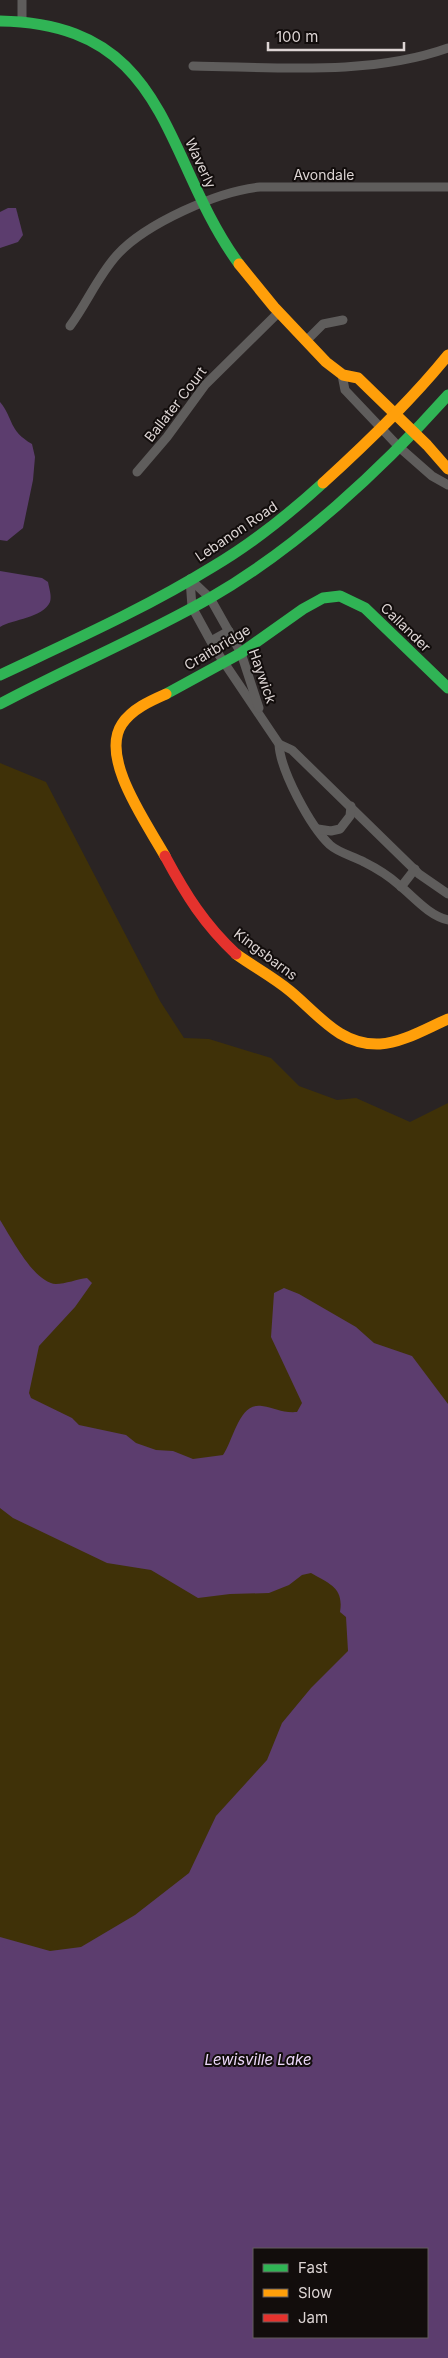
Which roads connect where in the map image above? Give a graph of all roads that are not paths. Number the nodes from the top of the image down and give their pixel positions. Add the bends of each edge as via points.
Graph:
1 (22, 0) edge
2 (0, 21) edge
3 (22, 21) junction
4 (448, 48) edge
5 (193, 66) dead end
6 (448, 187) edge
7 (203, 203) junction
8 (278, 312) junction
9 (343, 320) dead end
10 (70, 326) dead end
11 (306, 341) junction
12 (448, 355) edge
13 (342, 375) junction
14 (448, 394) edge
15 (395, 413) junction
16 (382, 426) junction
17 (414, 431) junction
18 (399, 447) junction
19 (448, 469) edge
20 (137, 472) dead end
21 (448, 485) edge
22 (190, 579) junction
23 (338, 596) joint
24 (210, 598) junction
25 (192, 607) junction
26 (229, 631) junction
27 (211, 641) junction
28 (241, 652) junction
29 (222, 662) junction
30 (0, 676) edge
31 (448, 688) edge
32 (0, 704) edge
33 (262, 718) junction
34 (118, 731) joint
35 (279, 744) junction
36 (350, 806) junction
37 (318, 829) junction
38 (415, 869) junction
39 (401, 886) junction
40 (448, 894) edge
41 (448, 920) edge
42 (448, 1019) edge

1 - 3 street
2 - 3 street, Waverly
3 - 7 street, Waverly via 61,27 84,37 112,54 132,72 158,108
4 - 5 street via 407,60 360,66
6 - 7 street, Avondale via 260,187 231,191
7 - 8 street, Waverly via 234,256
7 - 10 street, Avondale via 142,234 125,247 107,268
8 - 11 street, Waverly
8 - 20 street, Ballater Court via 204,385
9 - 11 street via 323,324
11 - 13 street, Waverly
12 - 15 street, Lebanon Road
13 - 15 street, Waverly via 358,378
13 - 16 street, Waverly via 345,390
14 - 17 street
15 - 16 street, Lebanon Road
15 - 17 street, Waverly
16 - 18 street, Waverly
16 - 22 street, Lebanon Road via 295,508 215,566
17 - 18 street
17 - 19 street, Waverly
18 - 21 street, Waverly via 432,476
18 - 24 street via 311,526
22 - 24 street, Haywick
22 - 25 street, Haywick
22 - 30 street, Lebanon Road
23 - 28 street, Craitbridge via 323,598
23 - 31 street, Callander via 353,599 365,608
24 - 25 street
24 - 26 street, Haywick
25 - 27 street, Haywick
25 - 32 street
26 - 27 street
26 - 28 street, Haywick
27 - 29 street, Haywick
28 - 29 street, Craitbridge
28 - 33 street, Haywick
29 - 33 street, Haywick
29 - 34 street, Craitbridge via 143,705 128,716
33 - 35 street, Haywick
34 - 42 street, Kingsbarns via 118,766 125,783 191,903 213,932 237,955 289,990 337,1033 357,1042 392,1042
35 - 36 street, Haywick via 292,750
35 - 37 street, Haywick via 280,756
36 - 37 street via 350,816 340,829
36 - 38 street, Haywick
37 - 39 street, Haywick via 330,845 366,862
38 - 39 street
38 - 40 street, Haywick
39 - 41 street, Haywick via 427,910

